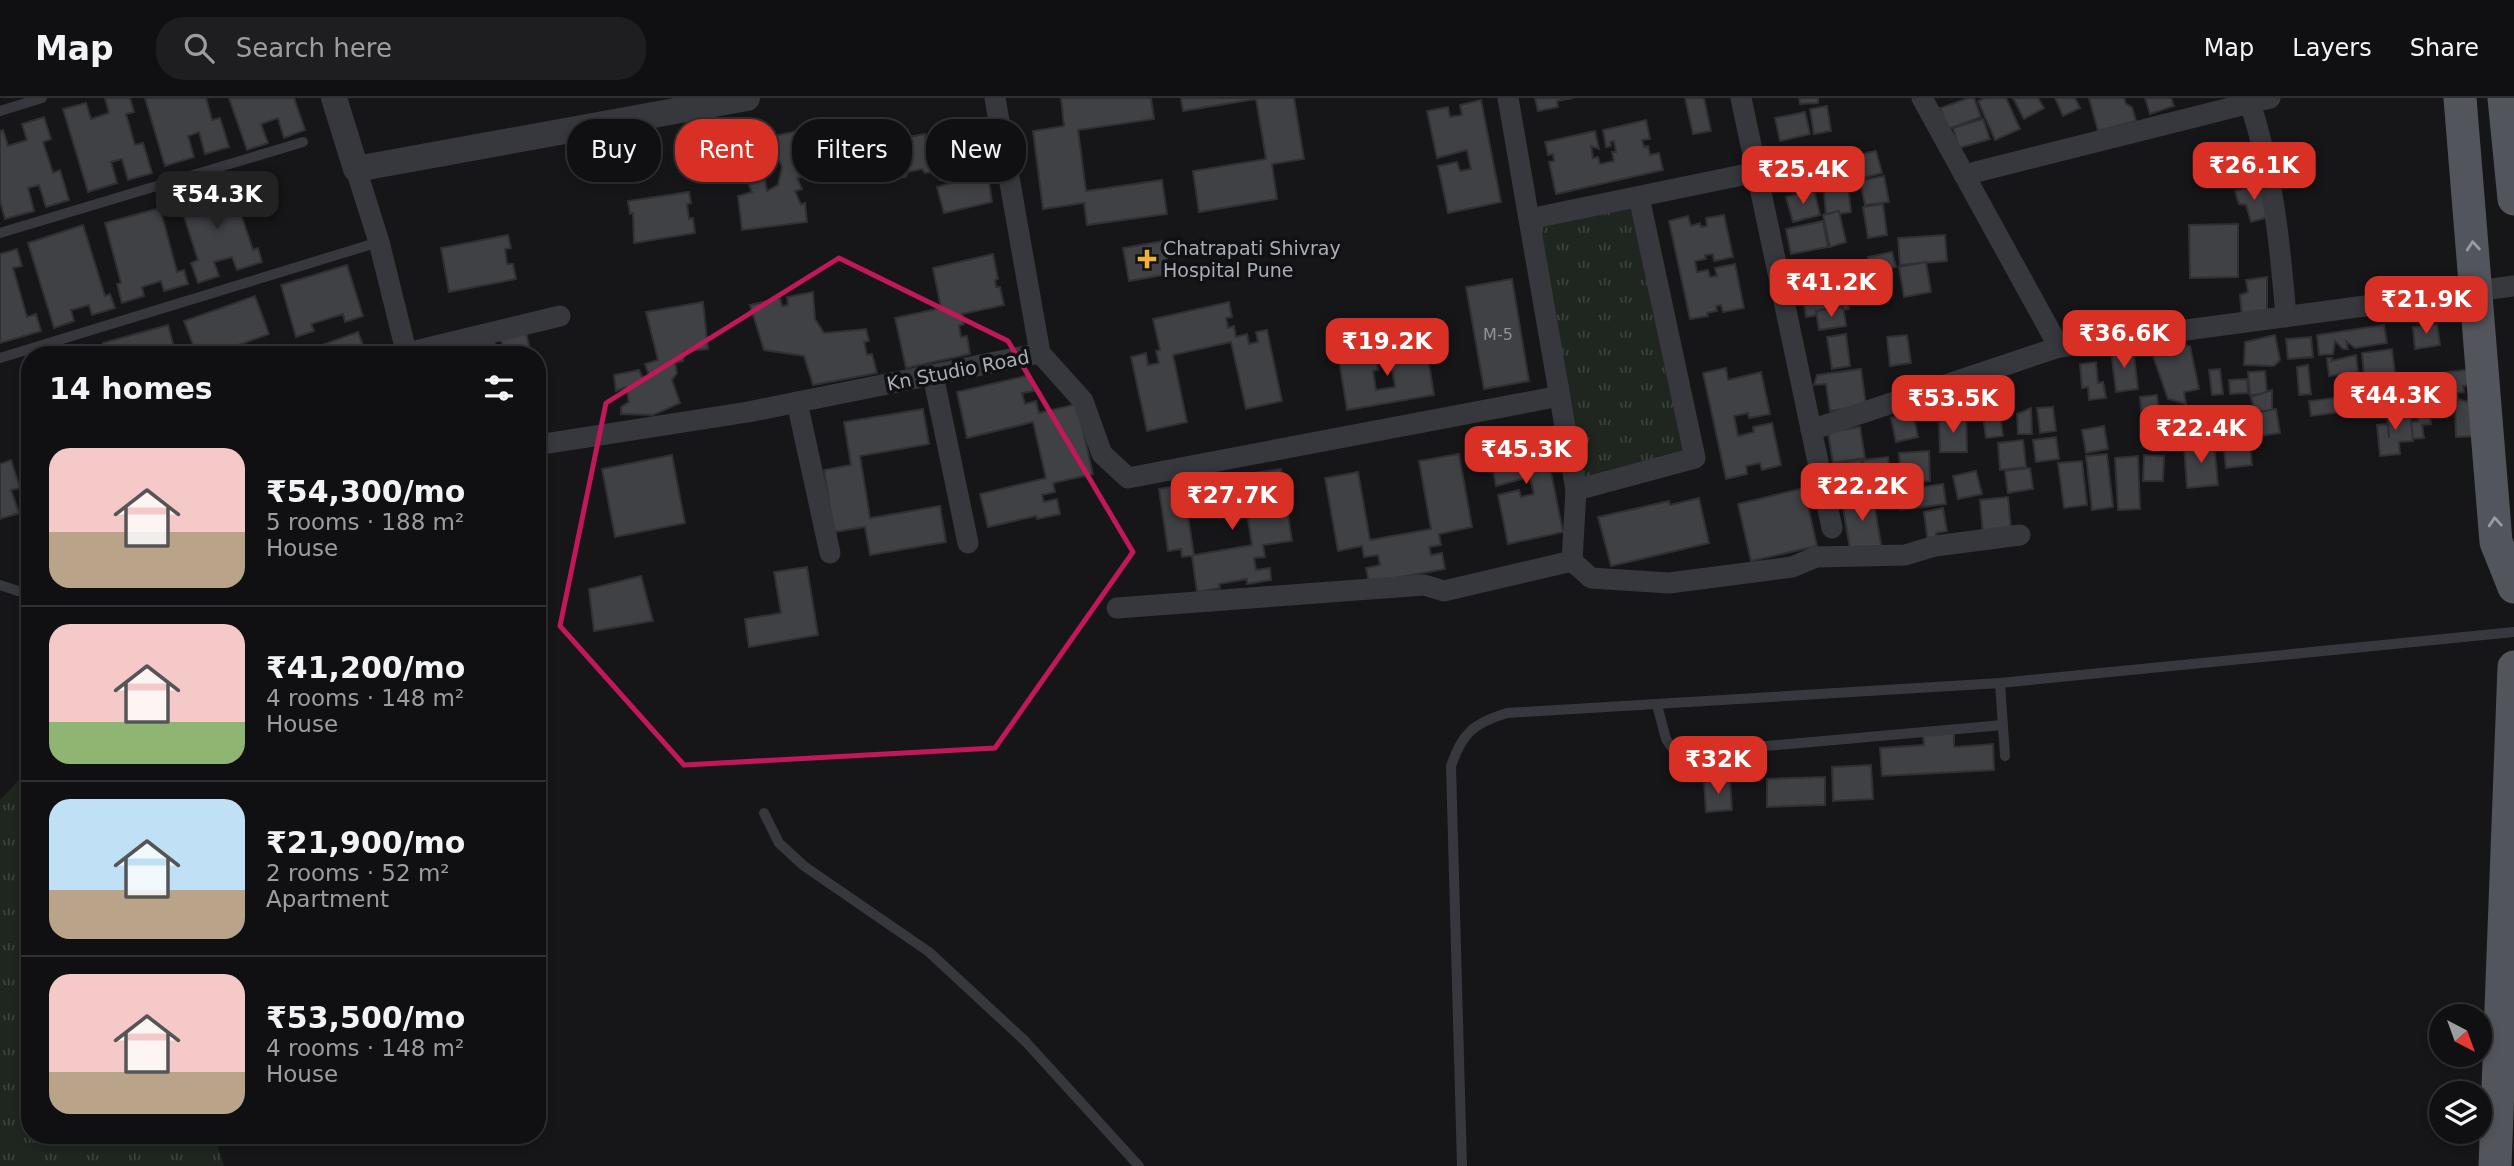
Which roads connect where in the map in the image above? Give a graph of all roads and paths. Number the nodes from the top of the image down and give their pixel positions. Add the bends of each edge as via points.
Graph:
1 (42, 98) edge
2 (334, 98) edge
3 (747, 98) edge
4 (995, 98) edge
5 (1508, 98) edge
6 (1741, 98) edge
7 (1922, 98) edge
8 (2460, 98) edge
9 (2504, 98) edge
10 (2260, 100) edge
11 (0, 111) edge
12 (303, 142) dead end
13 (356, 169) junction
14 (1757, 172) junction
15 (1964, 174) junction
16 (1639, 197) junction
17 (2514, 199) edge
18 (1529, 219) junction
19 (0, 233) edge
20 (379, 242) junction
21 (2514, 286) edge
22 (2477, 291) junction
23 (560, 316) dead end
24 (2286, 317) junction
25 (39, 346) edge
26 (405, 346) edge
27 (439, 346) edge
28 (2059, 346) junction
29 (21, 352) edge
30 (1040, 353) junction
31 (0, 358) edge
32 (933, 375) junction
33 (1560, 396) junction
34 (797, 402) junction
35 (1811, 430) junction
36 (546, 444) edge
37 (1576, 490) junction
38 (1832, 528) dead end
39 (2020, 535) dead end
40 (968, 543) dead end
41 (830, 553) dead end
42 (1572, 561) junction
43 (0, 585) edge
44 (2514, 587) edge
45 (21, 591) edge
46 (1117, 608) dead end
47 (2514, 632) edge
48 (2514, 667) edge
49 (2000, 683) junction
50 (1657, 705) junction
51 (2003, 725) junction
52 (2005, 756) dead end
53 (764, 813) dead end
54 (1139, 1166) edge
55 (1462, 1166) edge
56 (2495, 1166) edge

1 - 11 lane
2 - 13 street
3 - 13 street
4 - 30 street
5 - 18 street
6 - 14 street
7 - 15 street
22 -> 8 main road
9 - 17 main road
10 - 15 street
10 - 24 street via 2260,134 2278,225
12 - 19 lane
13 - 20 street
14 - 16 street
14 - 35 street
15 - 28 street
16 - 18 street
16 - 37 street via 1695,458
18 - 33 street
20 - 25 lane
20 - 26 street
21 - 22 street
22 - 24 street
44 -> 22 main road via 2496,542
23 - 27 street
24 - 28 street
28 - 35 street
29 - 31 lane
30 - 32 street, Kn Studio Road
30 - 33 street, Kn Studio Road via 1083,401 1102,454 1128,478
32 - 34 street, Kn Studio Road
32 - 40 street
33 - 37 street
34 - 36 street, Kn Studio Road
34 - 41 street
35 - 38 street
37 - 42 street
39 - 42 street via 1935,546 1905,555 1816,556 1792,567 1670,583 1591,578
42 - 46 street via 1444,592 1424,584
43 - 45 lane
47 - 49 lane
48 - 56 main road
49 - 50 lane
49 - 51 lane
50 - 51 lane via 1675,754
50 - 55 lane via 1507,713 1468,732 1458,748 1451,766
51 - 52 lane
53 - 54 lane via 779,844 804,866 929,952 1025,1041

